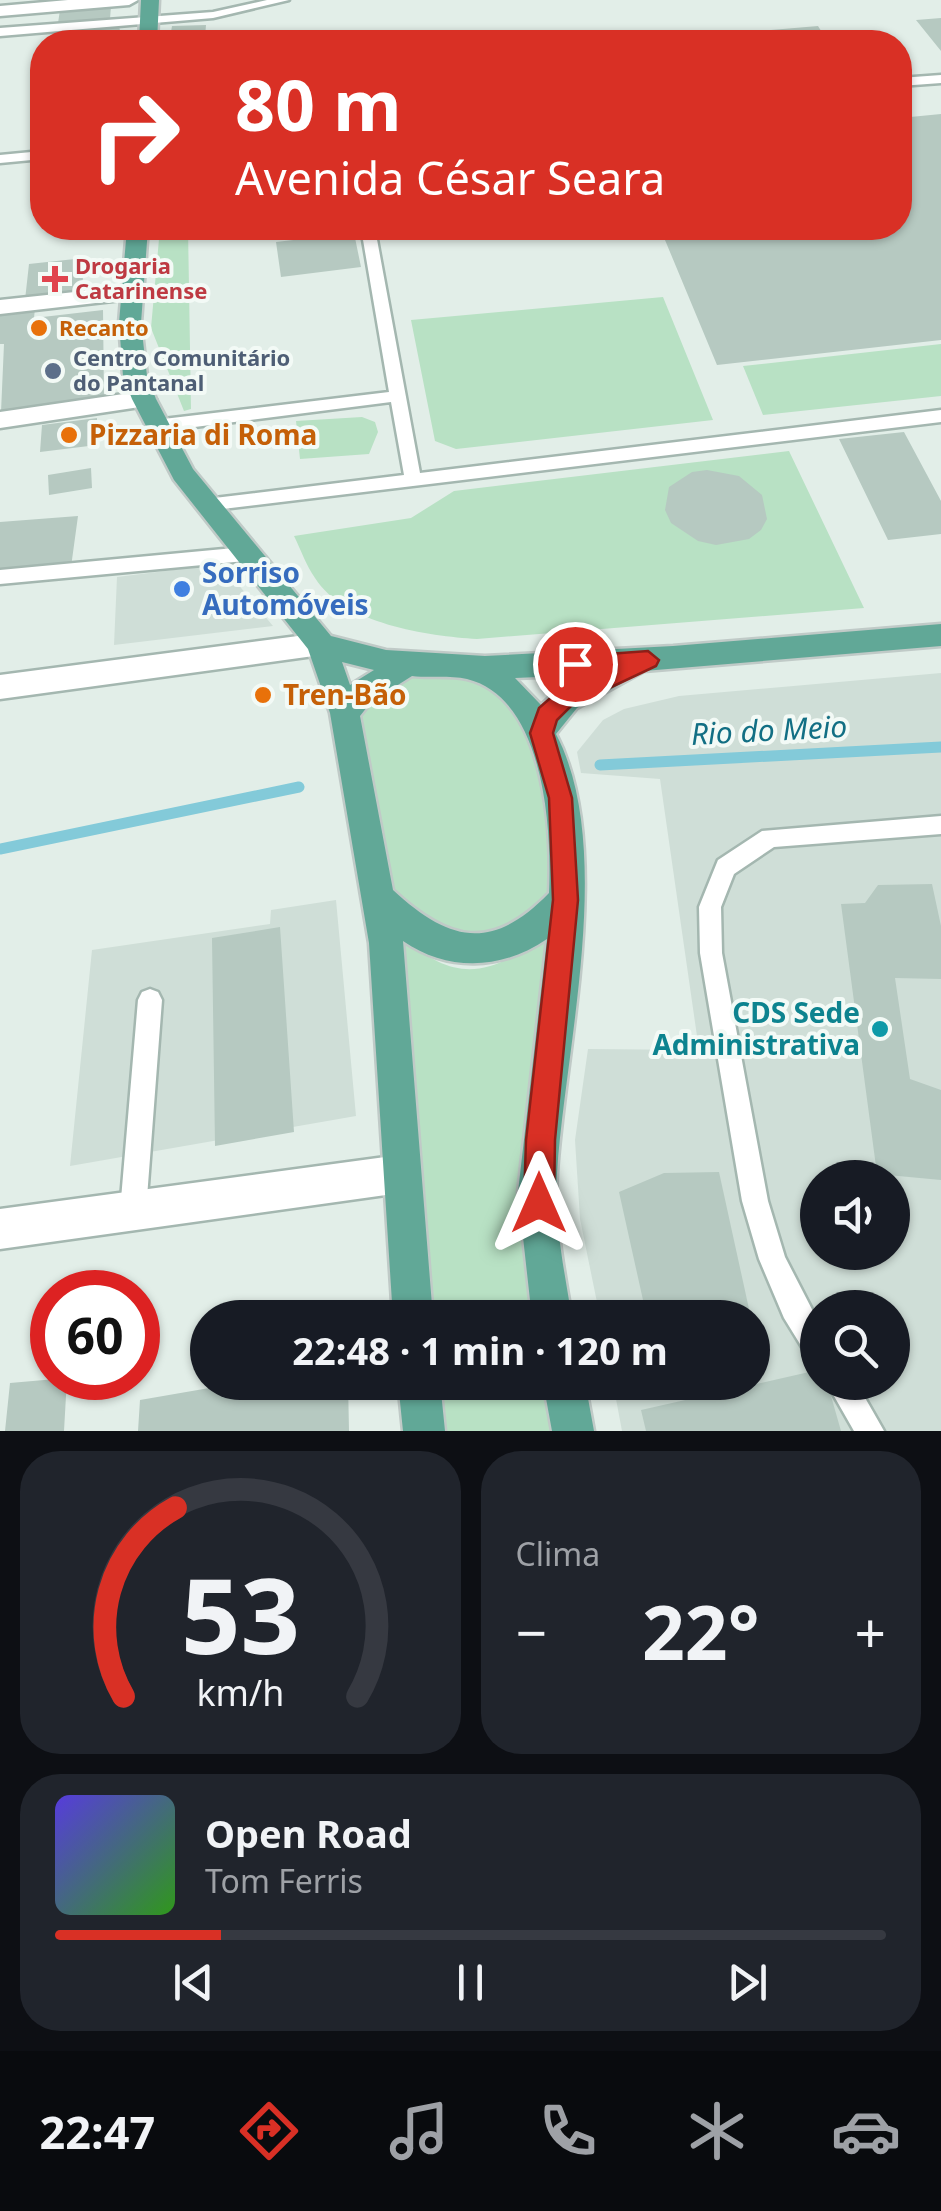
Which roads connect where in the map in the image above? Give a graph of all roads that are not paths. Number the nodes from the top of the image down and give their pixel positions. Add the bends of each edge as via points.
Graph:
1 (129, 0) edge
2 (150, 0) edge
3 (282, 0) edge
4 (0, 11) edge
5 (150, 20) junction
6 (149, 30) edge
7 (0, 32) edge
8 (941, 79) edge
9 (912, 81) edge
10 (30, 156) edge
11 (0, 159) edge
12 (135, 240) edge
13 (370, 240) edge
14 (132, 293) junction
15 (0, 307) edge
16 (398, 396) junction
17 (144, 399) junction
18 (941, 416) edge
19 (0, 420) edge
20 (155, 426) junction
21 (413, 479) junction
22 (206, 505) junction
23 (245, 554) junction
24 (0, 577) edge
25 (941, 635) edge
26 (322, 644) junction
27 (648, 660) junction
28 (406, 666) junction
29 (474, 668) junction
30 (0, 686) edge
31 (345, 713) junction
32 (541, 733) junction
33 (941, 825) edge
34 (565, 900) junction
35 (382, 902) junction
36 (150, 1000) dead end
37 (400, 1174) junction
38 (133, 1210) junction
39 (0, 1229) edge
40 (411, 1300) edge
41 (550, 1300) edge
42 (800, 1318) edge
43 (421, 1400) edge
44 (568, 1400) edge
45 (851, 1400) edge
46 (424, 1431) edge
47 (574, 1431) edge
48 (870, 1431) edge

1 - 4 street
2 - 5 main road
3 - 5 lane via 242,12
5 - 6 main road
5 - 7 lane
8 - 9 lane
10 - 11 lane
12 - 14 main road
13 - 16 lane
14 - 15 street
14 - 17 main road via 130,346
16 - 20 lane
16 - 21 lane
17 - 19 street
17 - 20 main road
18 - 21 lane
20 - 22 main road
21 - 22 lane
22 - 23 main road
23 - 24 lane
23 - 26 main road
25 - 27 main road
26 - 28 main road
26 - 30 street
26 - 31 main road
27 - 29 main road
27 - 32 main road via 564,700 547,715
28 - 29 main road
28 - 31 main road via 361,693
29 - 32 main road via 511,692
31 - 35 main road
32 - 34 main road via 560,798
33 - 42 lane via 770,838 726,868 710,907 710,953 755,1200 772,1259
34 - 35 main road via 532,932 486,948 437,944 396,919
34 - 41 main road via 538,1180
35 - 37 main road
36 - 38 lane
37 - 38 street
37 - 40 main road
38 - 39 street
43 - 46 main road
44 - 47 main road
45 - 48 lane

